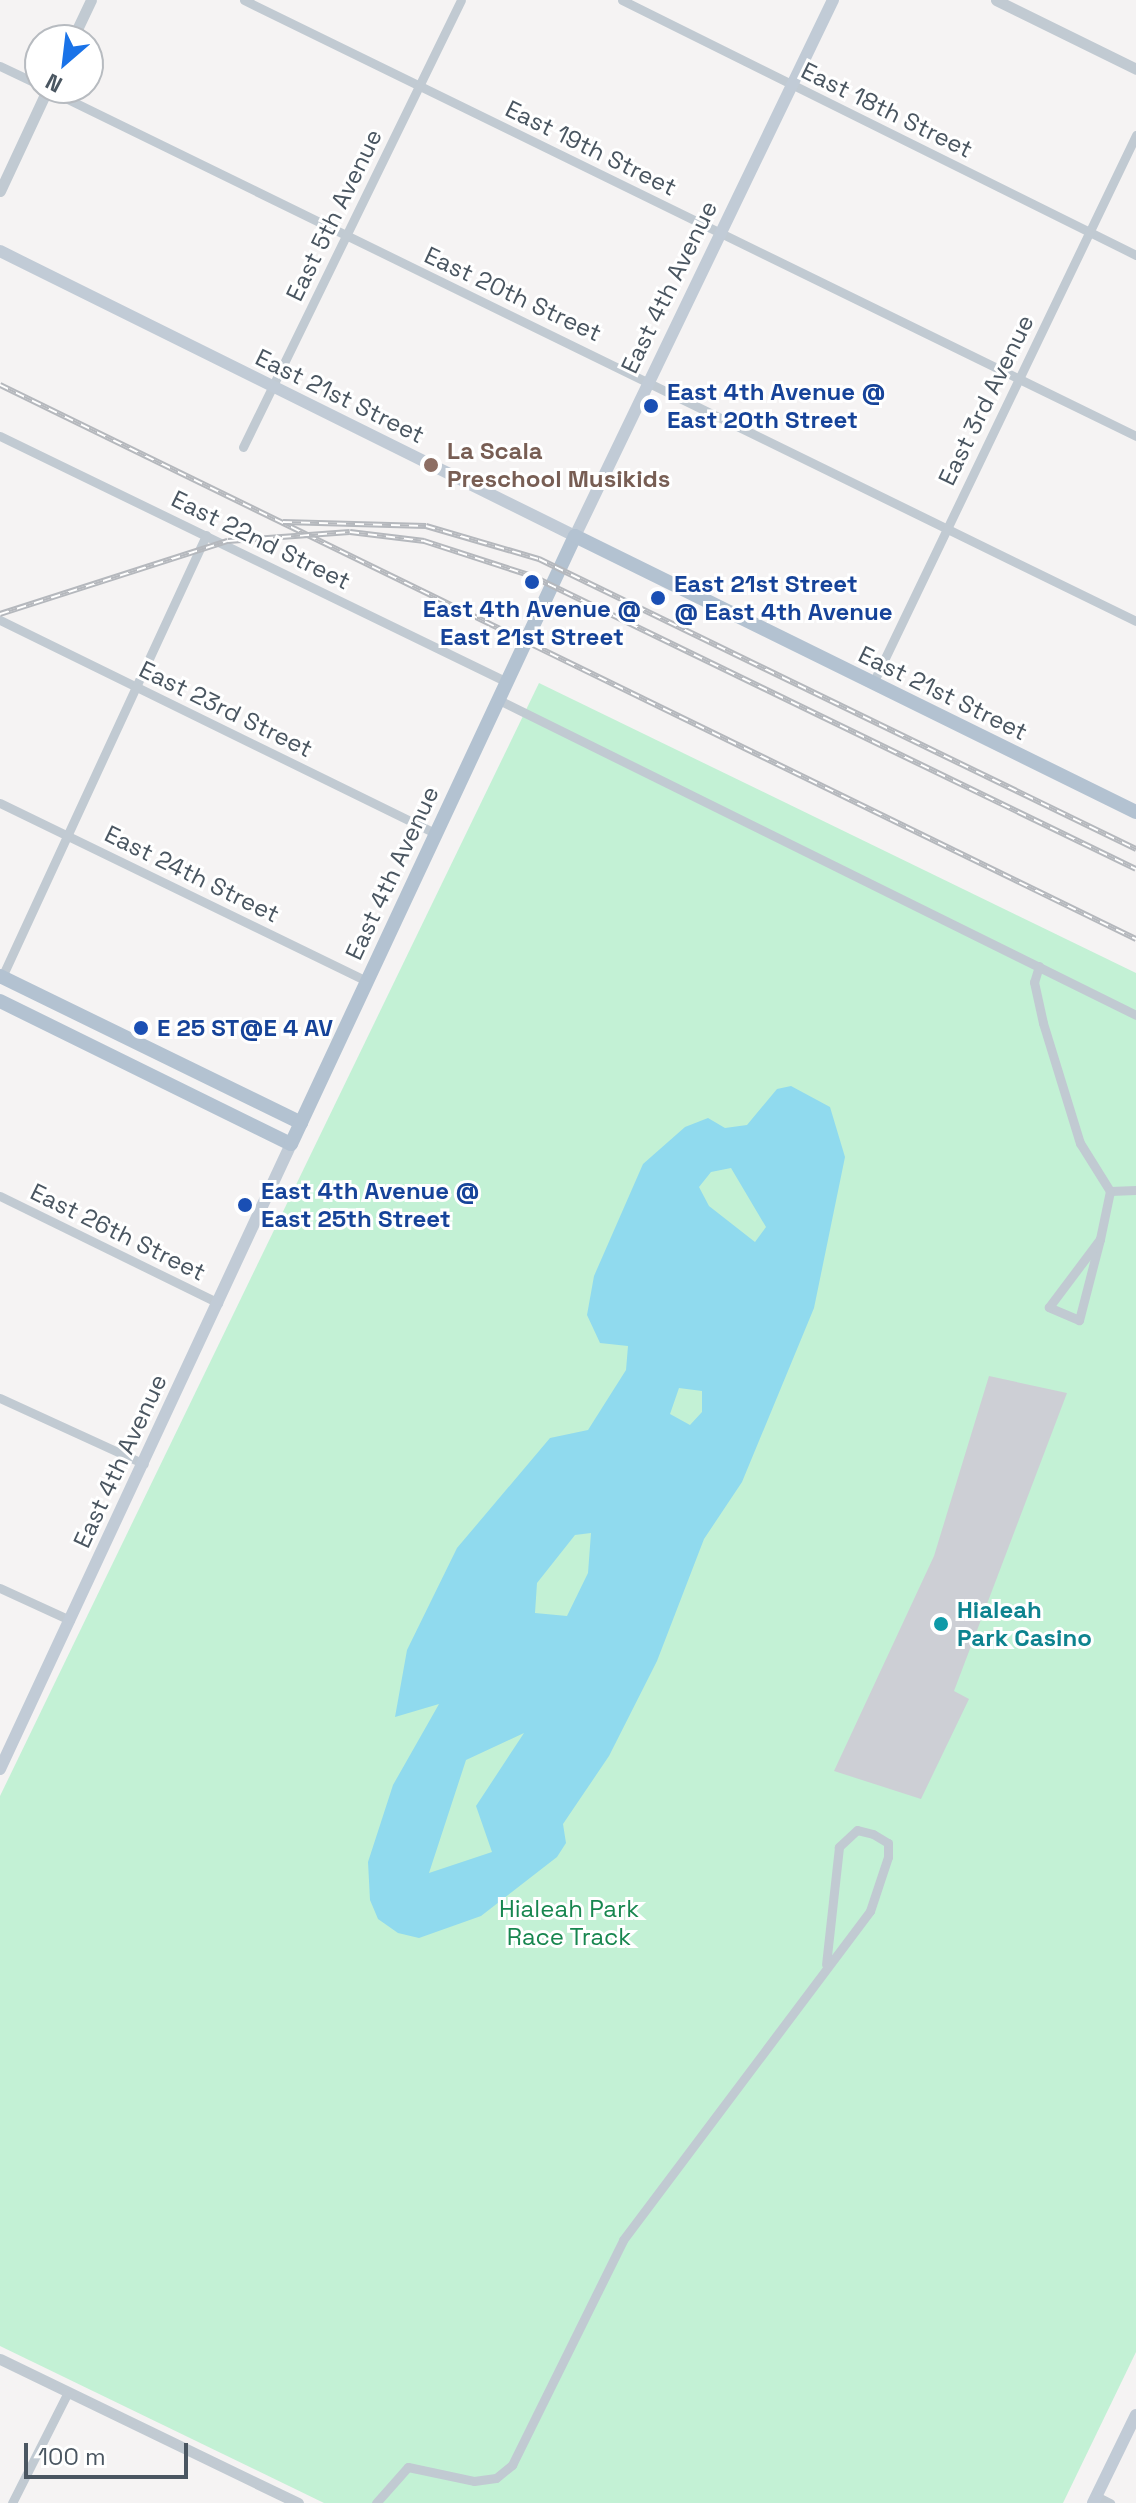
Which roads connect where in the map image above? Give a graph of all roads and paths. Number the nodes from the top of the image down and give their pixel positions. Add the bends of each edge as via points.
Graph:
1 (91, 0) edge
2 (244, 0) edge
3 (461, 0) edge
4 (622, 0) edge
5 (833, 0) edge
6 (996, 0) edge
7 (80, 24) edge
8 (0, 66) edge
9 (1136, 69) edge
10 (24, 78) edge
11 (792, 85) junction
12 (419, 86) junction
13 (38, 104) edge
14 (77, 104) edge
15 (1136, 135) edge
16 (0, 191) edge
17 (1090, 232) junction
18 (719, 234) junction
19 (346, 237) junction
20 (0, 251) edge
21 (1136, 255) edge
22 (648, 380) junction
23 (1019, 380) junction
24 (272, 388) junction
25 (0, 436) edge
26 (1136, 436) edge
27 (243, 447) dead end
28 (947, 528) junction
29 (206, 535) junction
30 (575, 536) junction
31 (0, 620) edge
32 (1136, 621) edge
33 (505, 681) junction
34 (873, 683) junction
35 (135, 686) junction
36 (497, 699) junction
37 (0, 803) edge
38 (1136, 812) edge
39 (434, 833) junction
40 (67, 836) junction
41 (1039, 966) junction
42 (1, 978) edge
43 (366, 981) junction
44 (0, 1001) edge
45 (1136, 1015) edge
46 (301, 1123) junction
47 (291, 1144) junction
48 (1136, 1190) edge
49 (1110, 1191) junction
50 (0, 1196) edge
51 (1100, 1239) junction
52 (218, 1303) junction
53 (0, 1398) edge
54 (144, 1464) junction
55 (0, 1588) edge
56 (70, 1620) junction
57 (0, 1769) edge
58 (826, 1964) junction
59 (0, 2359) edge
60 (68, 2392) junction
61 (1136, 2415) edge
62 (1094, 2500) edge
63 (12, 2503) edge
64 (298, 2503) edge
65 (376, 2503) edge
66 (1110, 2503) edge

1 - 7 street
2 - 12 street, East 19th Street
3 - 12 street, East 5th Avenue
4 - 11 street, East 18th Street
5 - 11 main road, East 4th Avenue
6 - 9 street
8 - 10 street, East 20th Street
11 - 17 street, East 18th Street
11 - 18 main road, East 4th Avenue
12 - 18 street, East 19th Street
12 - 19 street, East 5th Avenue
13 - 16 street
14 - 19 street, East 20th Street
15 - 17 street, East 3rd Avenue
17 - 21 street, East 18th Street
17 - 23 street, East 3rd Avenue
18 - 22 main road, East 4th Avenue
18 - 23 street, East 19th Street
19 - 22 street, East 20th Street
19 - 24 street, East 5th Avenue
20 - 24 main road, East 21st Street
22 - 28 street, East 20th Street
22 - 30 main road, East 4th Avenue
23 - 26 street, East 19th Street
23 - 28 street, East 3rd Avenue
24 - 27 street, East 5th Avenue
24 - 30 main road, East 21st Street
25 - 29 street, East 22nd Street
28 - 32 street, East 20th Street
28 - 34 street, East 3rd Avenue
29 - 33 street, East 22nd Street
29 - 35 street
30 - 33 main road, East 4th Avenue
30 - 34 main road, East 21st Street
31 - 35 street, East 23rd Street
33 - 36 main road, East 4th Avenue
34 - 38 main road, East 21st Street
35 - 39 street, East 23rd Street
35 - 40 street
36 - 39 main road, East 4th Avenue
36 - 41 street
37 - 40 street, East 24th Street
39 - 43 main road, East 4th Avenue
40 - 42 street
40 - 43 street, East 24th Street
41 - 45 street via 1091,987
41 - 49 street via 1034,982 1063,1093 1080,1143
42 - 46 main road
43 - 46 main road, East 4th Avenue
44 - 47 main road
46 - 47 main road, East 4th Avenue
47 - 52 main road, East 4th Avenue
48 - 49 street
49 - 51 street
50 - 52 street, East 26th Street
51 - 51 street via 1079,1320 1049,1307 1064,1280
52 - 54 main road, East 4th Avenue
53 - 54 street
54 - 56 main road, East 4th Avenue
55 - 56 street
56 - 57 main road, East 4th Avenue
58 - 58 street via 870,1911 882,1882 888,1843 873,1834 857,1830 839,1847
58 - 65 street via 623,2240 512,2465 496,2478 474,2481 408,2467
59 - 60 street
60 - 63 street
60 - 64 street
61 - 62 main road
62 - 66 street

